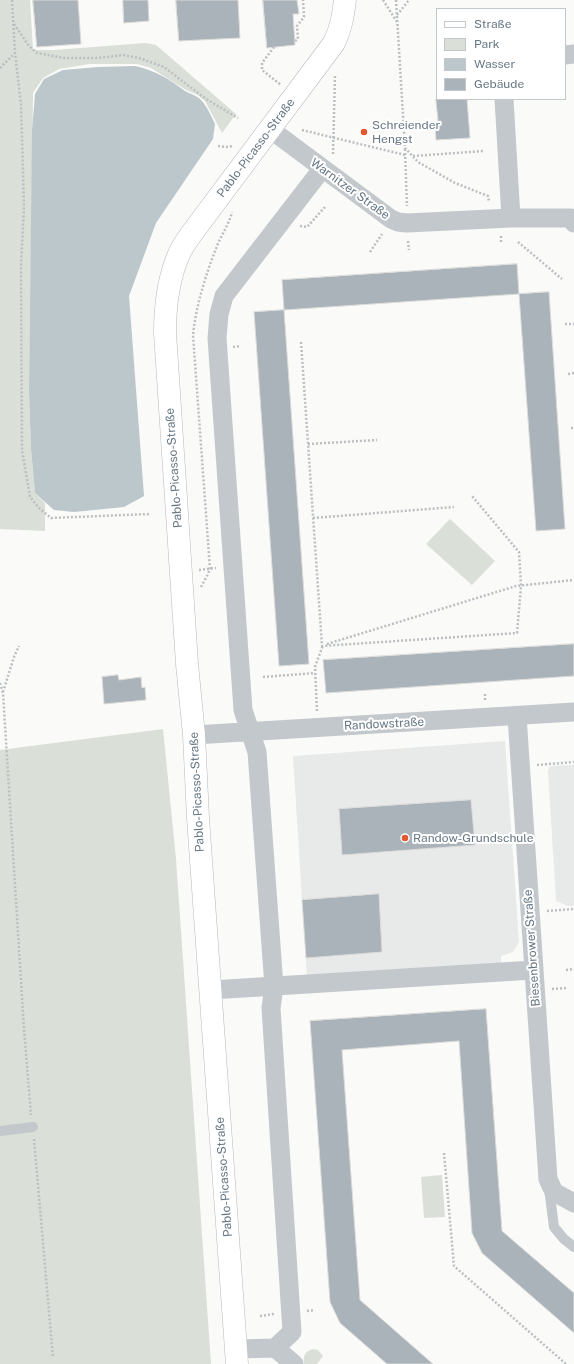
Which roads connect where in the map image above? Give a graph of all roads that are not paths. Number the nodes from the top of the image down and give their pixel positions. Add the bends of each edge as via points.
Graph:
1 (345, 0) edge
2 (504, 100) edge
3 (270, 130) junction
4 (326, 172) junction
5 (505, 218) junction
6 (574, 223) edge
7 (574, 712) edge
8 (517, 716) junction
9 (251, 732) junction
10 (194, 735) junction
11 (533, 970) junction
12 (274, 987) junction
13 (211, 990) junction
14 (33, 1127) road end
15 (0, 1131) edge
16 (548, 1180) junction
17 (574, 1203) edge
18 (574, 1247) edge
19 (275, 1348) junction
20 (236, 1357) edge
21 (294, 1364) edge

1 - 3 main road, Pablo-Picasso-Straße via 340,31 334,43
2 - 5 street
3 - 4 street, Warnitzer Straße
3 - 10 main road, Pablo-Picasso-Straße via 185,243 170,279 165,306
4 - 5 street, Warnitzer Straße via 398,222
4 - 9 street via 224,296 219,314 217,338 243,710
5 - 6 street, Warnitzer Straße via 571,218
7 - 8 street, Randowstraße
8 - 9 street, Randowstraße
8 - 11 street, Biesenbrower Straße
9 - 10 street, Randowstraße
9 - 12 street via 257,752
10 - 13 main road, Pablo-Picasso-Straße
11 - 12 street
11 - 16 street, Biesenbrower Straße
12 - 13 street
12 - 19 street via 271,1008 292,1332
13 - 20 main road, Pablo-Picasso-Straße
14 - 15 lane
16 - 17 street via 554,1192
16 - 18 lane, Biesenbrower Straße via 554,1227
19 - 20 street
19 - 21 street

